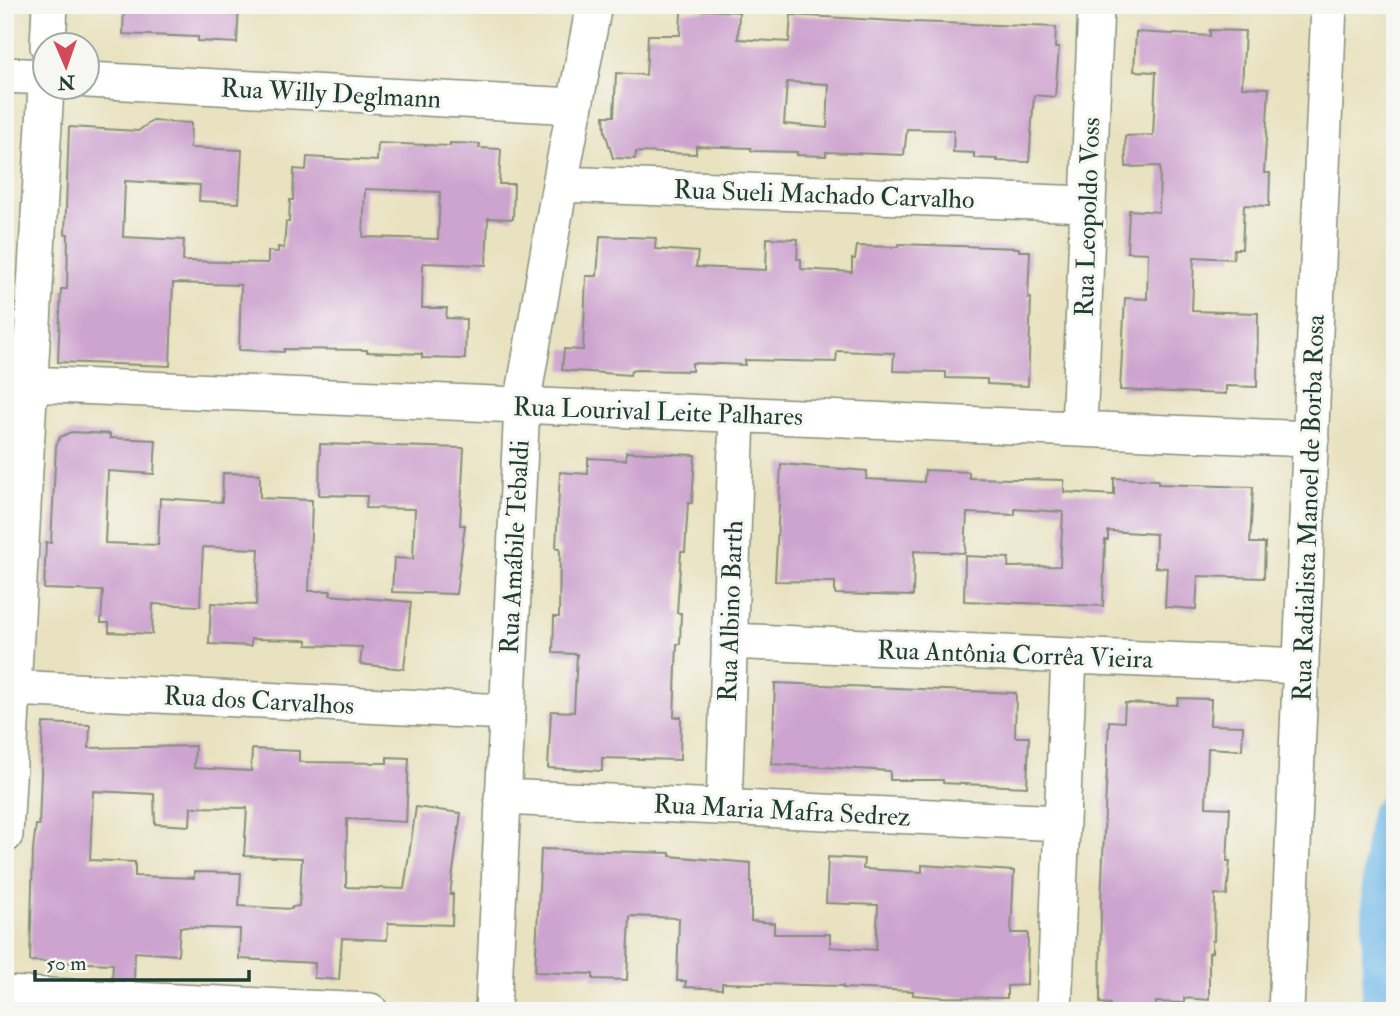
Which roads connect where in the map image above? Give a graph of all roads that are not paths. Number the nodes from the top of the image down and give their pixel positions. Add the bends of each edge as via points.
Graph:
1 (50, 5) edge
2 (594, 5) edge
3 (1096, 5) edge
4 (1329, 5) edge
5 (49, 32) edge
6 (5, 75) edge
7 (32, 77) edge
8 (102, 81) edge
9 (45, 102) edge
10 (574, 106) junction
11 (560, 184) junction
12 (1088, 204) junction
13 (17, 384) edge
14 (522, 405) junction
15 (737, 414) junction
16 (1079, 429) junction
17 (1311, 439) junction
18 (730, 641) junction
19 (1069, 656) junction
20 (1301, 666) junction
21 (13, 688) junction
22 (506, 712) junction
23 (502, 797) junction
24 (724, 807) junction
25 (1062, 823) junction
26 (5, 835) edge
27 (5, 994) edge
28 (370, 1011) edge
29 (493, 1011) edge
30 (1054, 1011) edge
31 (1286, 1011) edge

1 - 5 street
2 - 10 street, Rua Amábile Tebaldi
3 - 12 street, Rua Leopoldo Voss
4 - 17 street, Rua Radialista Manoel de Borba Rosa
6 - 7 street
8 - 10 street, Rua Willy Deglmann
9 - 13 street
10 - 11 street, Rua Amábile Tebaldi
11 - 12 street, Rua Sueli Machado Carvalho
11 - 14 street, Rua Amábile Tebaldi
12 - 16 street, Rua Leopoldo Voss
13 - 14 street, Rua Lourival Leite Palhares
13 - 21 street
14 - 15 street, Rua Lourival Leite Palhares
14 - 22 street, Rua Amábile Tebaldi
15 - 16 street, Rua Lourival Leite Palhares
15 - 18 street, Rua Albino Barth
16 - 17 street, Rua Lourival Leite Palhares
17 - 20 street, Rua Radialista Manoel de Borba Rosa
18 - 19 street, Rua Antônia Corrêa Vieira
18 - 24 street, Rua Albino Barth
19 - 20 street, Rua Antônia Corrêa Vieira
19 - 25 street
20 - 31 street, Rua Radialista Manoel de Borba Rosa
21 - 22 street, Rua dos Carvalhos
21 - 26 street
22 - 23 street, Rua Amábile Tebaldi
23 - 24 street, Rua Maria Mafra Sedrez
23 - 29 street, Rua Amábile Tebaldi
24 - 25 street, Rua Maria Mafra Sedrez
25 - 30 street
27 - 28 street

